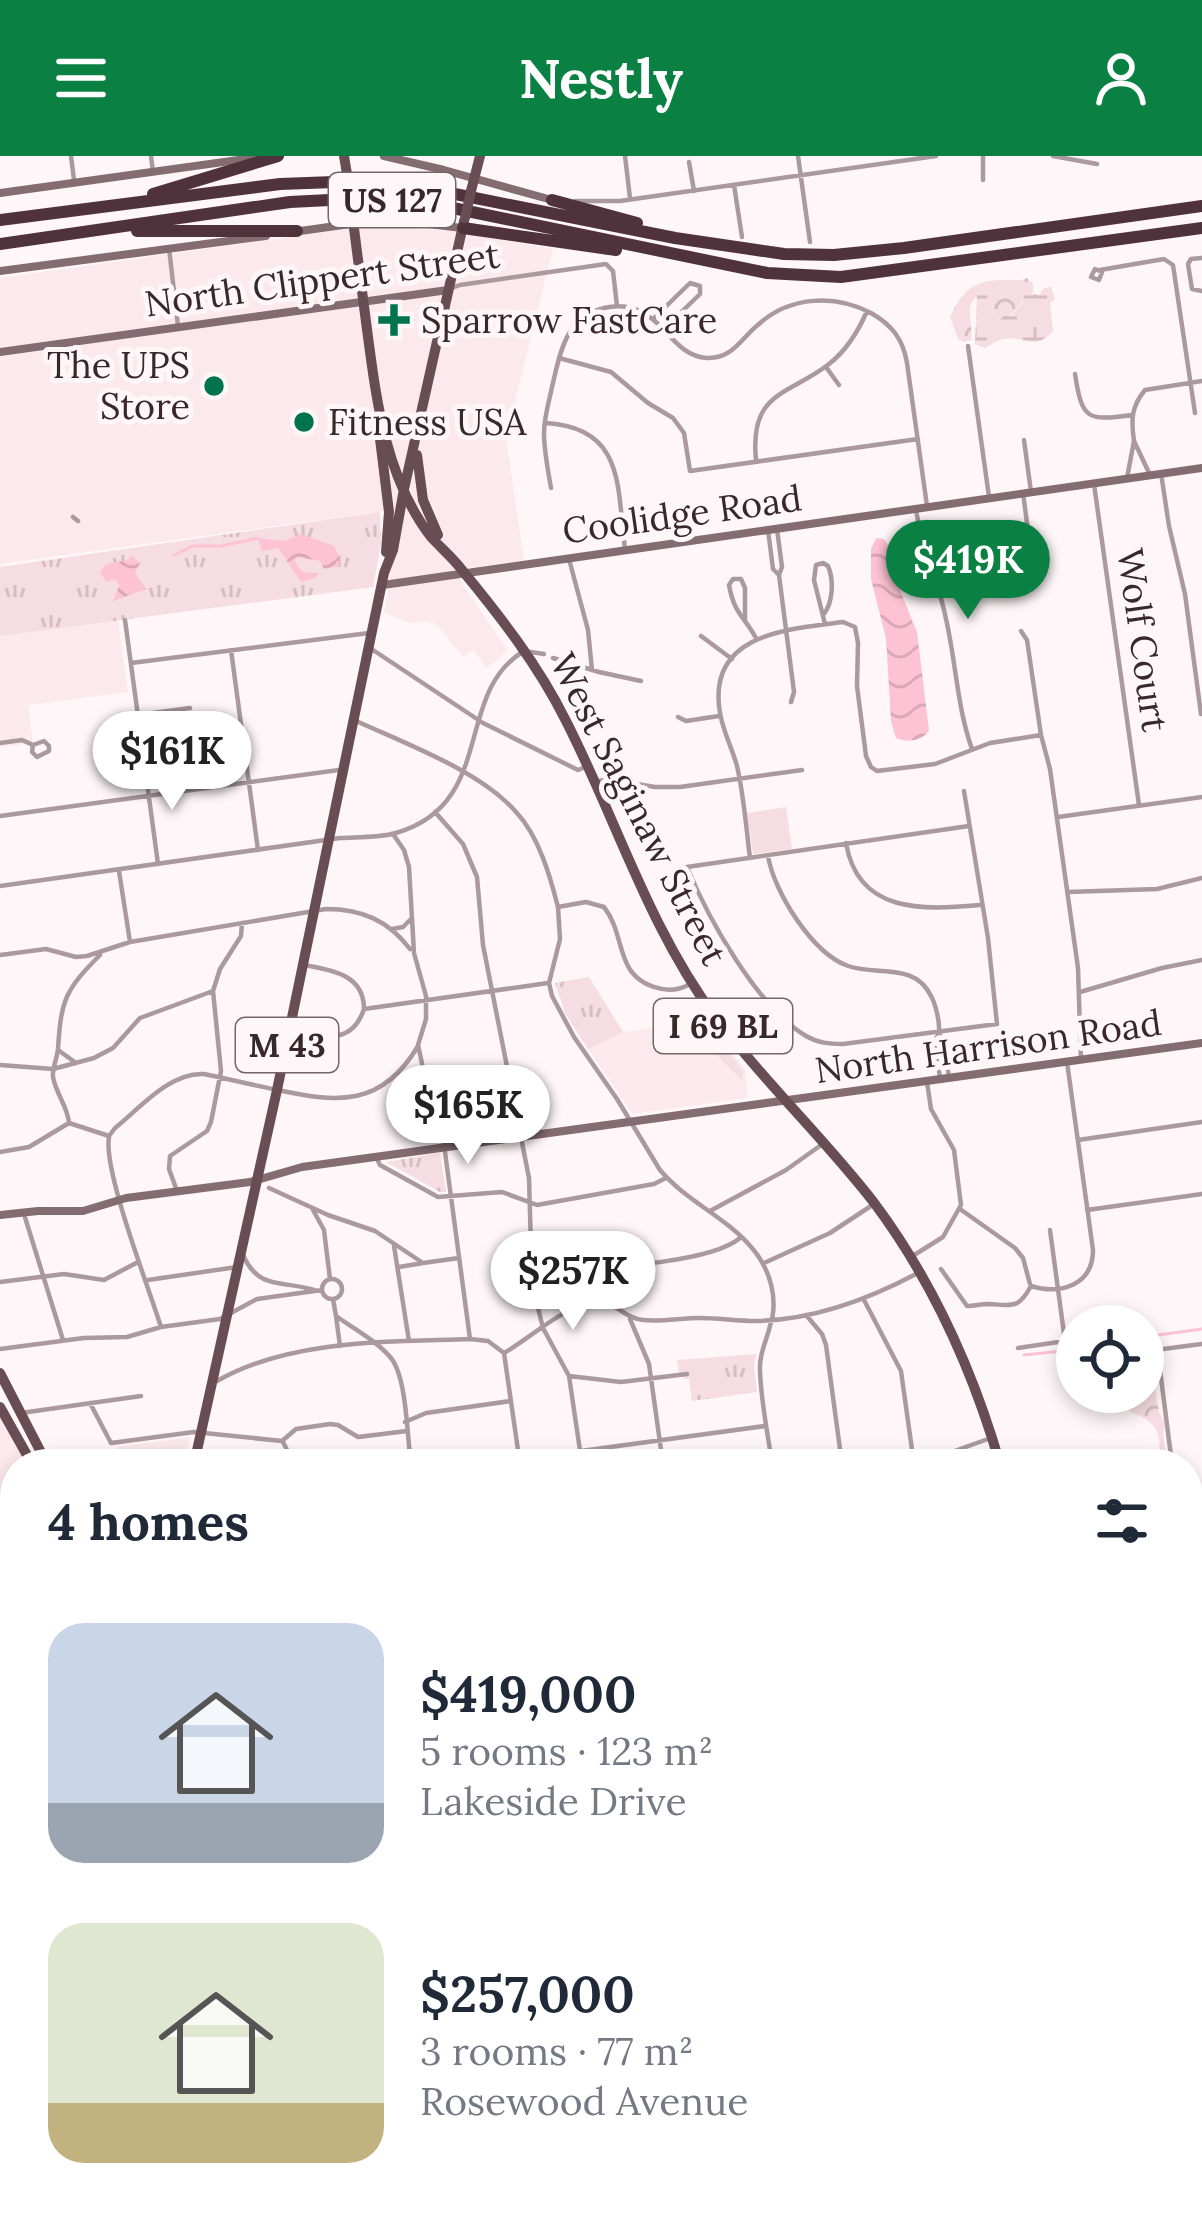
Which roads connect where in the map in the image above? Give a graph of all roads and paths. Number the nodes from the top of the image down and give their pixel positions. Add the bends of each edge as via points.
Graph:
1 (71, 156) edge
2 (151, 156) edge
3 (269, 156) edge
4 (278, 156) edge
5 (344, 156) edge
6 (384, 156) edge
7 (480, 156) edge
8 (625, 156) edge
9 (798, 156) edge
10 (868, 156) edge
11 (936, 156) edge
12 (982, 156) edge
13 (1053, 156) edge
14 (1069, 157) edge
15 (689, 162) dead end
16 (1097, 164) dead end
17 (869, 166) junction
18 (153, 172) junction
19 (801, 176) junction
20 (983, 180) dead end
21 (75, 183) junction
22 (473, 185) junction
23 (734, 185) junction
24 (694, 191) junction
25 (0, 194) edge
26 (551, 200) junction
27 (631, 200) junction
28 (1202, 206) edge
29 (61, 212) junction
30 (0, 220) edge
31 (353, 223) junction
32 (464, 223) junction
33 (1202, 228) edge
34 (297, 231) junction
35 (64, 234) junction
36 (742, 237) dead end
37 (810, 242) dead end
38 (0, 244) edge
39 (169, 248) junction
40 (784, 254) junction
41 (1202, 258) edge
42 (716, 263) junction
43 (1100, 270) dead end
44 (0, 271) edge
45 (449, 289) junction
46 (1202, 291) edge
47 (364, 302) junction
48 (616, 306) junction
49 (867, 311) junction
50 (653, 319) junction
51 (178, 327) junction
52 (664, 329) junction
53 (968, 346) dead end
54 (0, 352) edge
55 (559, 358) junction
56 (826, 367) junction
57 (1075, 374) dead end
58 (1202, 381) edge
59 (1190, 382) junction
60 (839, 385) dead end
61 (377, 402) junction
62 (1195, 413) dead end
63 (1132, 416) junction
64 (421, 418) junction
65 (544, 423) junction
66 (918, 439) junction
67 (1024, 440) dead end
68 (1134, 441) junction
69 (756, 461) junction
70 (1202, 468) edge
71 (1156, 474) junction
72 (1126, 478) junction
73 (1094, 483) junction
74 (404, 488) junction
75 (551, 488) dead end
76 (1027, 492) junction
77 (989, 497) junction
78 (927, 506) junction
79 (916, 508) junction
80 (772, 529) junction
81 (626, 549) junction
82 (568, 556) junction
83 (452, 558) junction
84 (464, 572) junction
85 (1034, 575) dead end
86 (384, 579) junction
87 (824, 614) junction
88 (125, 620) dead end
89 (746, 620) junction
90 (825, 624) junction
91 (786, 630) junction
92 (1022, 631) dead end
93 (373, 633) junction
94 (701, 636) dead end
95 (756, 638) junction
96 (370, 648) junction
97 (231, 650) junction
98 (524, 651) junction
99 (544, 655) dead end
100 (554, 658) dead end
101 (732, 659) junction
102 (1198, 660) edge
103 (131, 663) junction
104 (592, 670) junction
105 (640, 681) dead end
106 (791, 702) dead end
107 (190, 708) dead end
108 (180, 710) junction
109 (1201, 714) edge
110 (138, 715) junction
111 (678, 716) dead end
112 (720, 716) junction
113 (354, 720) junction
114 (478, 720) junction
115 (1041, 734) junction
116 (0, 743) edge
117 (33, 745) dead end
118 (972, 748) junction
119 (186, 754) dead end
120 (588, 766) junction
121 (344, 770) junction
122 (802, 770) dead end
123 (463, 773) junction
124 (739, 780) junction
125 (249, 782) junction
126 (596, 782) junction
127 (964, 791) dead end
128 (149, 796) junction
129 (1202, 797) edge
130 (1139, 805) junction
131 (435, 812) junction
132 (0, 816) edge
133 (1058, 817) junction
134 (969, 826) junction
135 (394, 834) junction
136 (329, 840) junction
137 (846, 843) junction
138 (258, 850) junction
139 (768, 856) junction
140 (750, 858) junction
141 (158, 864) junction
142 (119, 869) junction
143 (1202, 878) edge
144 (0, 886) edge
145 (1068, 892) junction
146 (983, 904) junction
147 (558, 907) junction
148 (315, 910) junction
149 (410, 919) junction
150 (242, 923) junction
151 (392, 928) junction
152 (130, 942) junction
153 (101, 953) junction
154 (414, 953) junction
155 (0, 955) edge
156 (76, 957) junction
157 (1202, 960) edge
158 (303, 965) junction
159 (82, 973) junction
160 (549, 983) junction
161 (692, 983) junction
162 (213, 991) junction
163 (491, 992) junction
164 (1080, 992) junction
165 (427, 1000) junction
166 (364, 1009) junction
167 (290, 1028) junction
168 (939, 1033) junction
169 (1202, 1043) edge
170 (418, 1045) junction
171 (58, 1050) junction
172 (1081, 1060) junction
173 (407, 1062) junction
174 (1067, 1062) junction
175 (76, 1063) junction
176 (0, 1065) edge
177 (423, 1068) junction
178 (53, 1070) junction
179 (220, 1078) junction
180 (945, 1079) junction
181 (927, 1082) junction
182 (277, 1090) junction
183 (787, 1100) junction
184 (631, 1120) junction
185 (1202, 1122) edge
186 (69, 1123) junction
187 (109, 1136) junction
188 (519, 1136) junction
189 (1078, 1140) junction
190 (824, 1143) junction
191 (445, 1147) junction
192 (0, 1152) edge
193 (376, 1157) junction
194 (666, 1178) junction
195 (257, 1179) junction
196 (269, 1188) dead end
197 (176, 1191) junction
198 (1202, 1194) edge
199 (452, 1196) junction
200 (121, 1199) junction
201 (530, 1202) junction
202 (874, 1204) junction
203 (311, 1208) junction
204 (960, 1209) junction
205 (1087, 1210) junction
206 (710, 1211) junction
207 (24, 1212) junction
208 (0, 1216) edge
209 (336, 1218) junction
210 (324, 1230) junction
211 (1050, 1230) dead end
212 (741, 1236) junction
213 (393, 1243) junction
214 (241, 1250) junction
215 (530, 1256) junction
216 (911, 1257) junction
217 (459, 1258) junction
218 (140, 1261) junction
219 (423, 1263) junction
220 (764, 1263) junction
221 (625, 1265) junction
222 (237, 1267) junction
223 (399, 1267) junction
224 (596, 1267) junction
225 (941, 1269) dead end
226 (920, 1273) junction
227 (44, 1276) junction
228 (330, 1279) junction
229 (146, 1280) junction
230 (0, 1282) edge
231 (1031, 1286) junction
232 (608, 1287) junction
233 (1058, 1287) junction
234 (318, 1290) junction
235 (333, 1299) junction
236 (863, 1299) junction
237 (597, 1300) junction
238 (616, 1307) junction
239 (806, 1315) junction
240 (336, 1316) junction
241 (226, 1317) junction
242 (629, 1318) junction
243 (772, 1320) junction
244 (161, 1327) junction
245 (543, 1328) junction
246 (470, 1339) junction
247 (63, 1340) junction
248 (409, 1342) junction
249 (1202, 1344) edge
250 (375, 1345) junction
251 (340, 1348) junction
252 (1018, 1348) dead end
253 (0, 1349) edge
254 (504, 1353) junction
255 (215, 1367) junction
256 (0, 1373) edge
257 (687, 1374) dead end
258 (227, 1375) junction
259 (569, 1376) junction
260 (652, 1379) junction
261 (0, 1383) edge
262 (212, 1384) junction
263 (10, 1393) junction
264 (141, 1396) dead end
265 (512, 1401) junction
266 (89, 1403) junction
267 (0, 1407) edge
268 (20, 1413) junction
269 (406, 1422) junction
270 (767, 1426) junction
271 (406, 1431) junction
272 (201, 1433) junction
273 (992, 1437) junction
274 (282, 1441) junction
275 (659, 1441) junction
276 (24, 1449) edge
277 (39, 1449) edge
278 (197, 1449) edge
279 (286, 1449) edge
280 (408, 1449) edge
281 (518, 1449) edge
282 (581, 1449) edge
283 (597, 1449) edge
284 (660, 1449) edge
285 (770, 1449) edge
286 (840, 1449) edge
287 (912, 1449) edge
288 (960, 1449) edge
289 (996, 1449) edge
290 (1170, 1449) edge

1 - 21 street
2 - 18 street
3 - 18 street
4 - 29 highway
5 - 31 main road, I 69 BL, bridge
6 - 22 street
7 - 22 main road, I 69 BL
8 - 27 street
9 - 19 street
10 - 17 street
11 - 17 street
12 - 20 street
13 - 14 street
14 - 16 street
15 - 24 street
17 - 19 street
18 - 21 street
19 - 23 street
19 - 37 street
21 - 25 street
22 - 26 street
22 - 32 main road, I 69 BL, bridge
23 - 24 street
23 - 36 street
24 - 27 street
26 - 27 street
26 - 40 highway
28 - 40 highway, US 127 via 857,254
29 - 30 highway, US 127
29 - 40 highway, US 127 via 280,184 374,181
31 - 32 street
31 - 34 street
31 - 47 main road, I 69 BL
32 - 42 highway
32 - 45 main road, I 69 BL
33 - 42 highway, US 127 via 842,278
34 - 35 highway
34 - 39 street
35 - 38 highway, US 127
35 - 42 highway, US 127 via 307,200 385,199
39 - 44 street
39 - 51 street
41 - 46 street via 1188,264 1191,287
43 - 59 street via 1165,259 1173,265
45 - 47 street, North Clippert Street
45 - 48 street, North Clippert Street via 606,264
45 - 64 main road, I 69 BL
47 - 51 street, North Clippert Street
47 - 61 main road, I 69 BL
48 - 50 street
48 - 55 street via 579,320
49 - 52 street via 830,301 792,305 714,358 690,353
49 - 56 street
49 - 66 street via 904,346
50 - 52 street
50 - 52 street via 689,284 699,284 699,296
51 - 54 street, North Clippert Street
53 - 77 street
55 - 65 street
55 - 69 street via 611,373 673,418 691,471
56 - 60 street
56 - 69 street via 770,403 756,432
57 - 63 street via 1087,414
58 - 59 street
59 - 62 street
59 - 63 street via 1147,389
61 - 74 main road, I 69 BL
61 - 86 main road, M 43 via 388,512
63 - 68 street
64 - 74 main road, M 43
64 - 83 main road, I 69 BL via 420,491
65 - 75 street
65 - 81 street via 579,429 606,449
66 - 69 street
66 - 78 street
67 - 76 street
68 - 71 street
68 - 72 street
70 - 71 street, Coolidge Road
71 - 72 street, Coolidge Road
71 - 102 street
72 - 73 street, Coolidge Road
73 - 76 street, Coolidge Road
73 - 130 street, Wolf Court
74 - 83 main road, West Saginaw Street / I 69 BL
74 - 86 main road, M 43
76 - 77 street, Coolidge Road
76 - 85 street
77 - 78 street, Coolidge Road
78 - 79 street, Coolidge Road
79 - 80 street, Coolidge Road
79 - 118 street
80 - 81 street, Coolidge Road
80 - 91 street
81 - 82 street, Coolidge Road
82 - 84 street, Coolidge Road
82 - 104 street
83 - 84 main road, West Saginaw Street / I 69 BL
84 - 86 street, Coolidge Road
84 - 98 main road, West Saginaw Street / I 69 BL
86 - 93 main road, M 43
87 - 87 street via 832,578 818,563 814,571
87 - 90 street
88 - 103 street
89 - 89 street via 732,602 733,579 743,581
89 - 95 street
90 - 91 street
90 - 118 street via 847,622 857,630 856,686 871,767 923,767
91 - 95 street
91 - 106 street
92 - 115 street
93 - 96 main road, M 43
93 - 97 street
94 - 101 street
95 - 101 street
96 - 113 main road, M 43
96 - 114 street
97 - 103 street
97 - 125 street
98 - 99 street
98 - 114 street via 496,680
98 - 120 main road, West Saginaw Street / I 69 BL
100 - 104 street
101 - 112 street via 719,691
102 - 109 street
103 - 110 street
104 - 105 street
107 - 108 street
108 - 110 street
108 - 119 street
110 - 128 street
111 - 112 street
112 - 124 street
113 - 121 main road, M 43
113 - 123 street
114 - 120 street via 578,770
114 - 123 street
115 - 118 street
115 - 133 street
116 - 117 street
120 - 126 main road, West Saginaw Street / I 69 BL
121 - 125 street
121 - 136 main road, M 43
122 - 124 street
123 - 131 street
123 - 147 street via 520,816
124 - 126 street via 667,788
124 - 140 street
125 - 128 street
125 - 138 street
126 - 161 main road, West Saginaw Street / I 69 BL
127 - 134 street
128 - 132 street
128 - 141 street
129 - 130 street
130 - 133 street
131 - 135 street
131 - 163 street via 474,867
133 - 145 street
134 - 137 street
134 - 146 street
135 - 136 street
135 - 149 street via 409,867
136 - 138 street
136 - 148 main road, M 43
137 - 139 street
137 - 146 street via 860,879 886,900
138 - 141 street
139 - 140 street
139 - 168 street via 782,896 825,951 854,968 918,980 932,996
140 - 168 street via 687,866 739,962 803,1035 837,1044
141 - 142 street
142 - 144 street
142 - 152 street
143 - 145 street via 1157,890
145 - 164 street
146 - 168 street via 997,1024
147 - 160 street
147 - 161 street via 599,904 638,977 668,991
148 - 150 street
148 - 151 street via 358,912
148 - 158 main road, M 43
149 - 151 street
149 - 154 street
150 - 152 street
150 - 162 street
151 - 154 street
152 - 153 street
153 - 156 street
153 - 159 street
154 - 165 street
155 - 156 street via 46,949
156 - 159 street
157 - 164 street
158 - 166 street via 350,978
158 - 167 main road, M 43
159 - 171 street via 61,1006
160 - 163 street
160 - 184 street via 574,1037
161 - 183 main road, West Saginaw Street / I 69 BL
162 - 175 street via 146,1015 107,1052
162 - 179 street
163 - 165 street
163 - 188 street
164 - 172 street
165 - 166 street
165 - 170 street
166 - 167 street via 340,1035
167 - 182 main road, M 43
168 - 180 street
169 - 172 street, North Harrison Road
170 - 173 street
170 - 177 street
171 - 175 street
171 - 178 street
172 - 174 street, North Harrison Road
173 - 177 street
173 - 182 street via 384,1084 350,1098
174 - 180 street, North Harrison Road
174 - 189 street
175 - 178 street
176 - 178 street
177 - 191 street via 436,1085
178 - 186 street
179 - 182 street
179 - 187 street via 182,1076
179 - 197 street via 209,1127 169,1160
180 - 181 street, North Harrison Road
181 - 183 street, North Harrison Road
181 - 204 street via 953,1150
182 - 195 main road, M 43
183 - 184 street, North Harrison Road
183 - 190 main road, West Saginaw Street / I 69 BL
184 - 188 street, North Harrison Road
184 - 194 street
185 - 189 street
186 - 187 street
186 - 192 street via 29,1147
187 - 200 street
188 - 191 street, North Harrison Road
188 - 201 street
189 - 205 street
190 - 202 main road, West Saginaw Street / I 69 BL
190 - 206 street
191 - 193 street, North Harrison Road
191 - 199 street
193 - 195 street, North Harrison Road
193 - 199 street via 434,1196
194 - 201 street
194 - 206 street
195 - 197 street, North Harrison Road
195 - 214 main road, M 43
196 - 203 street
197 - 200 street, North Harrison Road
198 - 205 street
199 - 201 street via 494,1191
199 - 217 street
200 - 207 street, North Harrison Road via 83,1211
200 - 218 street
201 - 215 street
202 - 216 main road, West Saginaw Street / I 69 BL
202 - 220 street
203 - 209 street
203 - 210 street
204 - 216 street via 943,1237
204 - 231 street via 1015,1247
205 - 233 street via 1092,1264 1084,1279
206 - 212 street
207 - 208 street, North Harrison Road
207 - 227 street
209 - 210 street
209 - 213 street
210 - 228 street
211 - 233 street
212 - 220 street
212 - 221 street via 712,1252
213 - 219 street
213 - 223 street
214 - 222 main road, M 43
214 - 234 street via 265,1281
215 - 224 street
215 - 245 street
216 - 226 main road, West Saginaw Street / I 69 BL
217 - 219 street
217 - 246 street
218 - 227 street via 106,1280
218 - 229 street
219 - 223 street
220 - 243 street
221 - 224 street
221 - 232 street
222 - 229 street
222 - 241 main road, M 43
223 - 248 street
224 - 232 street
225 - 231 street via 967,1306 1011,1306
226 - 236 street
226 - 273 main road, West Saginaw Street / I 69 BL
227 - 230 street
227 - 247 street
228 - 234 street
228 - 235 street via 342,1288
229 - 244 street
231 - 233 street
232 - 237 street
232 - 238 street
233 - 252 street via 1065,1341
234 - 235 street
234 - 241 street via 257,1299
235 - 240 street
236 - 239 street
236 - 287 street via 902,1371
237 - 238 street
237 - 245 street
238 - 242 street
239 - 243 street
239 - 286 street via 826,1345
240 - 250 street
240 - 251 street
241 - 244 street
241 - 255 main road, M 43
242 - 243 street
242 - 260 street
243 - 270 street via 760,1364
244 - 247 street
245 - 254 street
245 - 259 street
246 - 248 street
246 - 254 street
247 - 253 street
248 - 250 street
249 - 290 street via 1158,1354
250 - 251 street
250 - 269 street via 399,1372
251 - 258 street
254 - 265 street
255 - 258 street
255 - 262 main road, M 43
256 - 263 main road
257 - 260 street
258 - 262 street
259 - 260 street
259 - 282 street
260 - 275 street
261 - 263 main road
262 - 272 main road, M 43
263 - 268 main road
264 - 266 street
265 - 269 street
265 - 281 street
266 - 268 street
266 - 272 street via 110,1443
267 - 276 main road
268 - 277 main road
269 - 271 street
270 - 275 street
270 - 285 street
271 - 274 street via 358,1437 330,1424 296,1429
271 - 280 street
272 - 274 street
272 - 278 main road, M 43
273 - 288 street
273 - 289 main road, West Saginaw Street / I 69 BL
274 - 279 street
275 - 283 street
275 - 284 street

